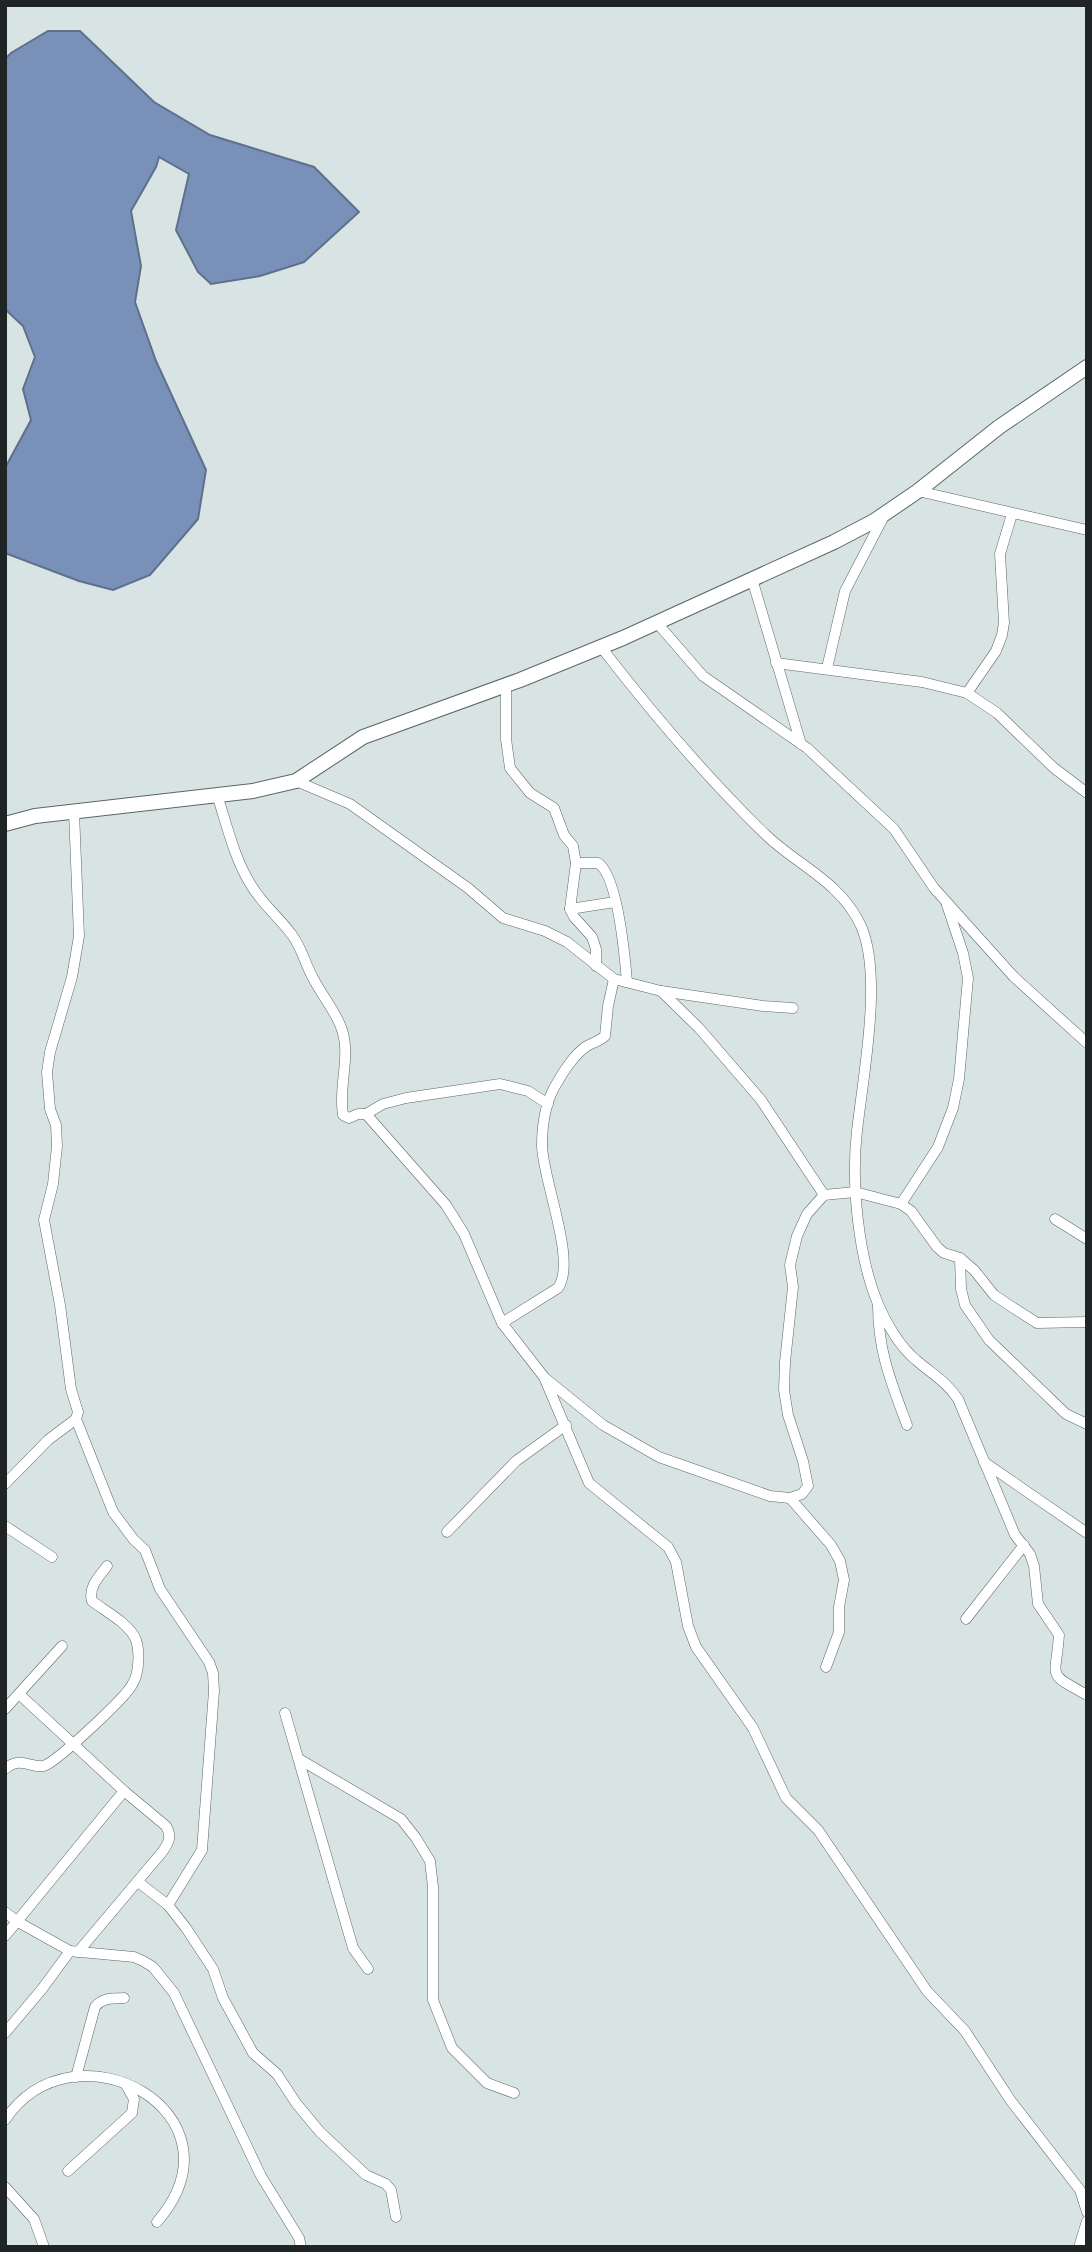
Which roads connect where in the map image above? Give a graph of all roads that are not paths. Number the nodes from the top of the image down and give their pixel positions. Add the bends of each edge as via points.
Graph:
1 (1087, 367) edge
2 (918, 491) junction
3 (886, 512) junction
4 (1012, 514) junction
5 (1087, 530) edge
6 (752, 579) junction
7 (657, 623) junction
8 (601, 647) junction
9 (776, 663) junction
10 (827, 668) junction
11 (506, 685) junction
12 (967, 694) junction
13 (801, 744) junction
14 (296, 781) junction
15 (1087, 793) edge
16 (217, 795) junction
17 (74, 812) junction
18 (5, 824) edge
19 (576, 863) junction
20 (946, 901) junction
21 (615, 902) junction
22 (570, 909) junction
23 (596, 966) junction
24 (614, 979) junction
25 (627, 982) junction
26 (661, 991) junction
27 (793, 1008) dead end
28 (1087, 1043) edge
29 (548, 1104) junction
30 (366, 1114) junction
31 (855, 1192) junction
32 (824, 1195) junction
33 (901, 1204) junction
34 (1055, 1219) dead end
35 (1087, 1239) edge
36 (960, 1258) junction
37 (878, 1304) junction
38 (1087, 1322) edge
39 (502, 1323) junction
40 (544, 1377) junction
41 (76, 1419) junction
42 (1087, 1424) edge
43 (566, 1425) junction
44 (907, 1425) dead end
45 (984, 1462) junction
46 (5, 1484) edge
47 (790, 1498) junction
48 (5, 1526) edge
49 (447, 1532) dead end
50 (1087, 1533) edge
51 (1024, 1545) junction
52 (52, 1557) dead end
53 (107, 1566) dead end
54 (966, 1619) dead end
55 (62, 1646) dead end
56 (826, 1667) dead end
57 (19, 1694) junction
58 (1087, 1695) edge
59 (5, 1709) edge
60 (285, 1713) dead end
61 (74, 1744) junction
62 (299, 1759) junction
63 (6, 1765) edge
64 (124, 1791) junction
65 (138, 1882) junction
66 (168, 1906) junction
67 (5, 1912) edge
68 (18, 1922) junction
69 (5, 1936) edge
70 (74, 1952) junction
71 (368, 1969) dead end
72 (124, 1998) dead end
73 (5, 2034) edge
74 (76, 2077) junction
75 (126, 2085) junction
76 (514, 2093) dead end
77 (5, 2120) edge
78 (68, 2171) dead end
79 (5, 2187) edge
80 (1087, 2212) edge
81 (396, 2217) dead end
82 (1087, 2221) edge
83 (157, 2222) dead end
84 (44, 2247) edge
85 (301, 2247) edge
86 (1079, 2247) edge

1 - 2 street via 999,427
2 - 3 street
2 - 4 street
3 - 6 street via 834,542
3 - 10 street via 845,591
4 - 5 street
4 - 12 street via 1000,554 1002,635 996,652
6 - 7 street
6 - 9 street
7 - 8 street
7 - 13 street via 703,676
8 - 11 street
8 - 31 street via 656,717 738,807 768,837 814,870 861,926 869,963 869,1033
9 - 10 street
9 - 13 street
10 - 12 street via 922,682
11 - 14 street via 363,737
11 - 19 street via 510,768 530,793 554,808
12 - 15 street via 997,713
13 - 20 street via 894,829
14 - 16 street
14 - 23 street via 350,804 503,918 567,942
16 - 17 street
16 - 30 street via 250,884 296,940 341,1028 346,1052 343,1115
17 - 18 street
17 - 41 street via 79,936 47,1072 57,1146 44,1220
19 - 21 street via 603,866
19 - 22 street
20 - 28 street via 1014,977
20 - 33 street via 968,978 959,1079 938,1147
21 - 22 street
21 - 25 street
22 - 23 street via 592,937
23 - 24 street
24 - 25 street
24 - 29 street via 606,1035 576,1056
25 - 26 street
26 - 27 street
26 - 32 street via 709,1038 761,1100
29 - 30 street via 528,1091 500,1084 406,1098
29 - 39 street via 542,1147 564,1272 558,1288
30 - 39 street via 446,1205 464,1234
31 - 32 street
31 - 33 street
31 - 37 street via 866,1264
32 - 47 street via 807,1214 790,1265 793,1287 784,1390 808,1486 803,1494
33 - 36 street via 937,1247
34 - 35 street
36 - 38 street via 994,1294 1037,1323
36 - 42 street via 965,1306 989,1340 1066,1414
37 - 44 street via 883,1360
37 - 45 street via 903,1348 949,1385
39 - 40 street
40 - 43 street
40 - 47 street via 603,1425 659,1457 770,1496
41 - 46 street
41 - 66 street via 113,1511 145,1549 160,1589 213,1673 202,1850
43 - 49 street via 516,1461
43 - 80 street via 589,1483 668,1547 676,1562 696,1647 753,1728 786,1798 818,1830 927,1991 965,2031 1011,2101 1080,2190
45 - 50 street
45 - 51 street via 1015,1535
47 - 56 street via 840,1561 844,1580 839,1632
48 - 52 street
51 - 54 street
51 - 58 street via 1034,1566 1038,1604 1059,1635 1054,1671
53 - 61 street via 90,1595 130,1630 136,1641 136,1677
55 - 57 street
57 - 59 street
57 - 61 street
60 - 62 street
61 - 63 street via 41,1767 27,1762
61 - 64 street
62 - 71 street via 353,1948
62 - 76 street via 401,1819 416,1838 430,1861 433,1887 433,2000 452,2048 487,2083
64 - 65 street via 170,1834 170,1841
64 - 68 street
65 - 66 street
65 - 70 street
66 - 81 street via 213,1969 253,2053 277,2074 320,2133 366,2175 386,2184
67 - 68 street
68 - 69 street
68 - 70 street
70 - 73 street
70 - 85 street via 134,1956 153,1967 174,1993 261,2176
72 - 74 street via 106,1999 95,2007
74 - 75 street via 101,2077
74 - 77 street via 37,2088
75 - 78 street via 134,2099 132,2113
75 - 83 street via 161,2104 171,2116 183,2150 181,2184 171,2207
79 - 84 street via 34,2219
82 - 86 street

